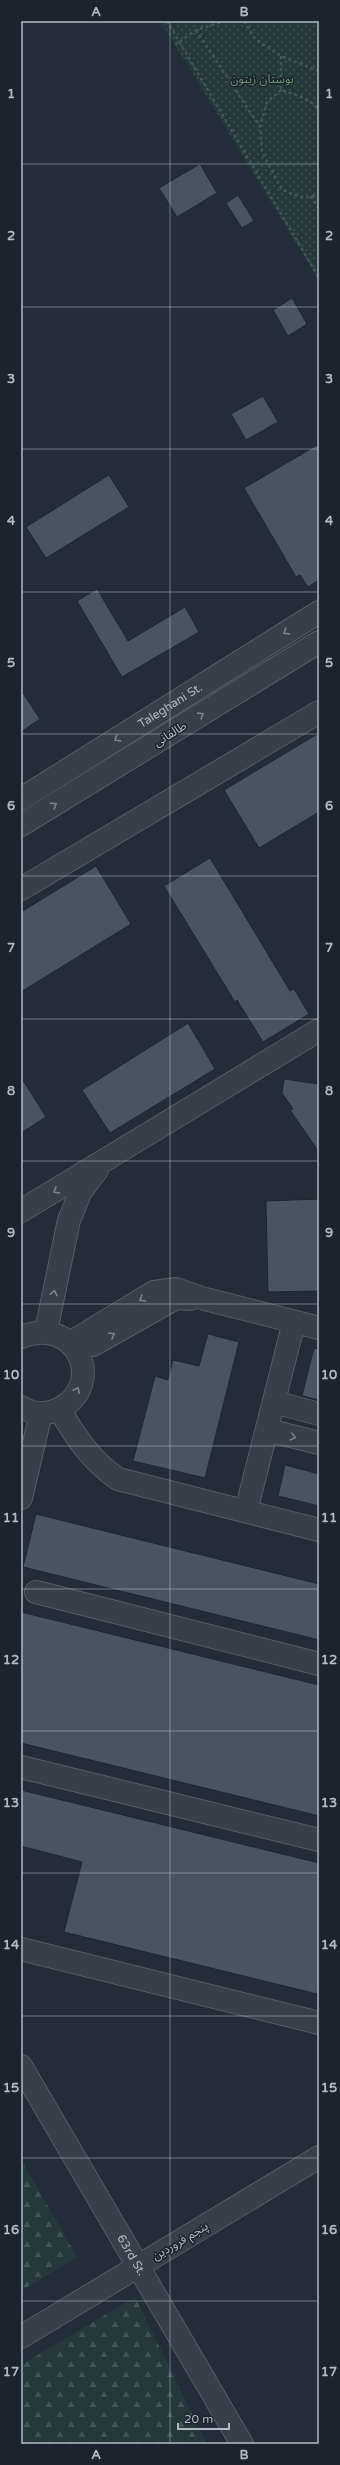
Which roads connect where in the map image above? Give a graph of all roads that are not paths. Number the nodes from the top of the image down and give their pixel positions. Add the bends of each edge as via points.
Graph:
1 (319, 612) edge
2 (319, 642) edge
3 (319, 712) edge
4 (21, 799) edge
5 (21, 826) edge
6 (21, 889) edge
7 (319, 1030) edge
8 (101, 1164) junction
9 (21, 1211) edge
10 (294, 1322) junction
11 (319, 1328) edge
12 (46, 1331) junction
13 (21, 1337) edge
14 (74, 1348) junction
15 (274, 1402) junction
16 (40, 1410) edge
17 (319, 1414) edge
18 (267, 1430) junction
19 (319, 1443) edge
20 (21, 1498) edge
21 (246, 1512) junction
22 (319, 1530) edge
23 (36, 1592) dead end
24 (319, 1664) edge
25 (21, 1767) edge
26 (319, 1840) edge
27 (21, 1949) edge
28 (319, 2023) edge
29 (21, 2066) edge
30 (319, 2157) edge
31 (139, 2266) junction
32 (21, 2337) edge
33 (242, 2444) edge

1 -> 4 street, Taleghani St.
5 -> 2 street, طالقانی
3 - 6 street
7 - 8 street
8 -> 9 street
12 -> 8 street via 69,1220 81,1191
10 - 11 street
10 - 14 street via 205,1300 176,1298
10 - 15 street
12 - 13 street via 32,1332
12 - 14 street via 58,1335
16 -> 14 street via 67,1405 76,1394 82,1381 82,1367
15 - 17 street
15 - 18 street
16 - 20 street
16 - 21 street via 75,1437 99,1466 118,1479
18 -> 19 street
18 - 21 street
21 - 22 street
23 - 24 street
25 - 26 street
27 - 28 street
29 - 31 street, 63rd St.
30 - 31 street, پنجم فروردین
31 - 32 street, پنجم فروردین
31 - 33 street, 63rd St.

